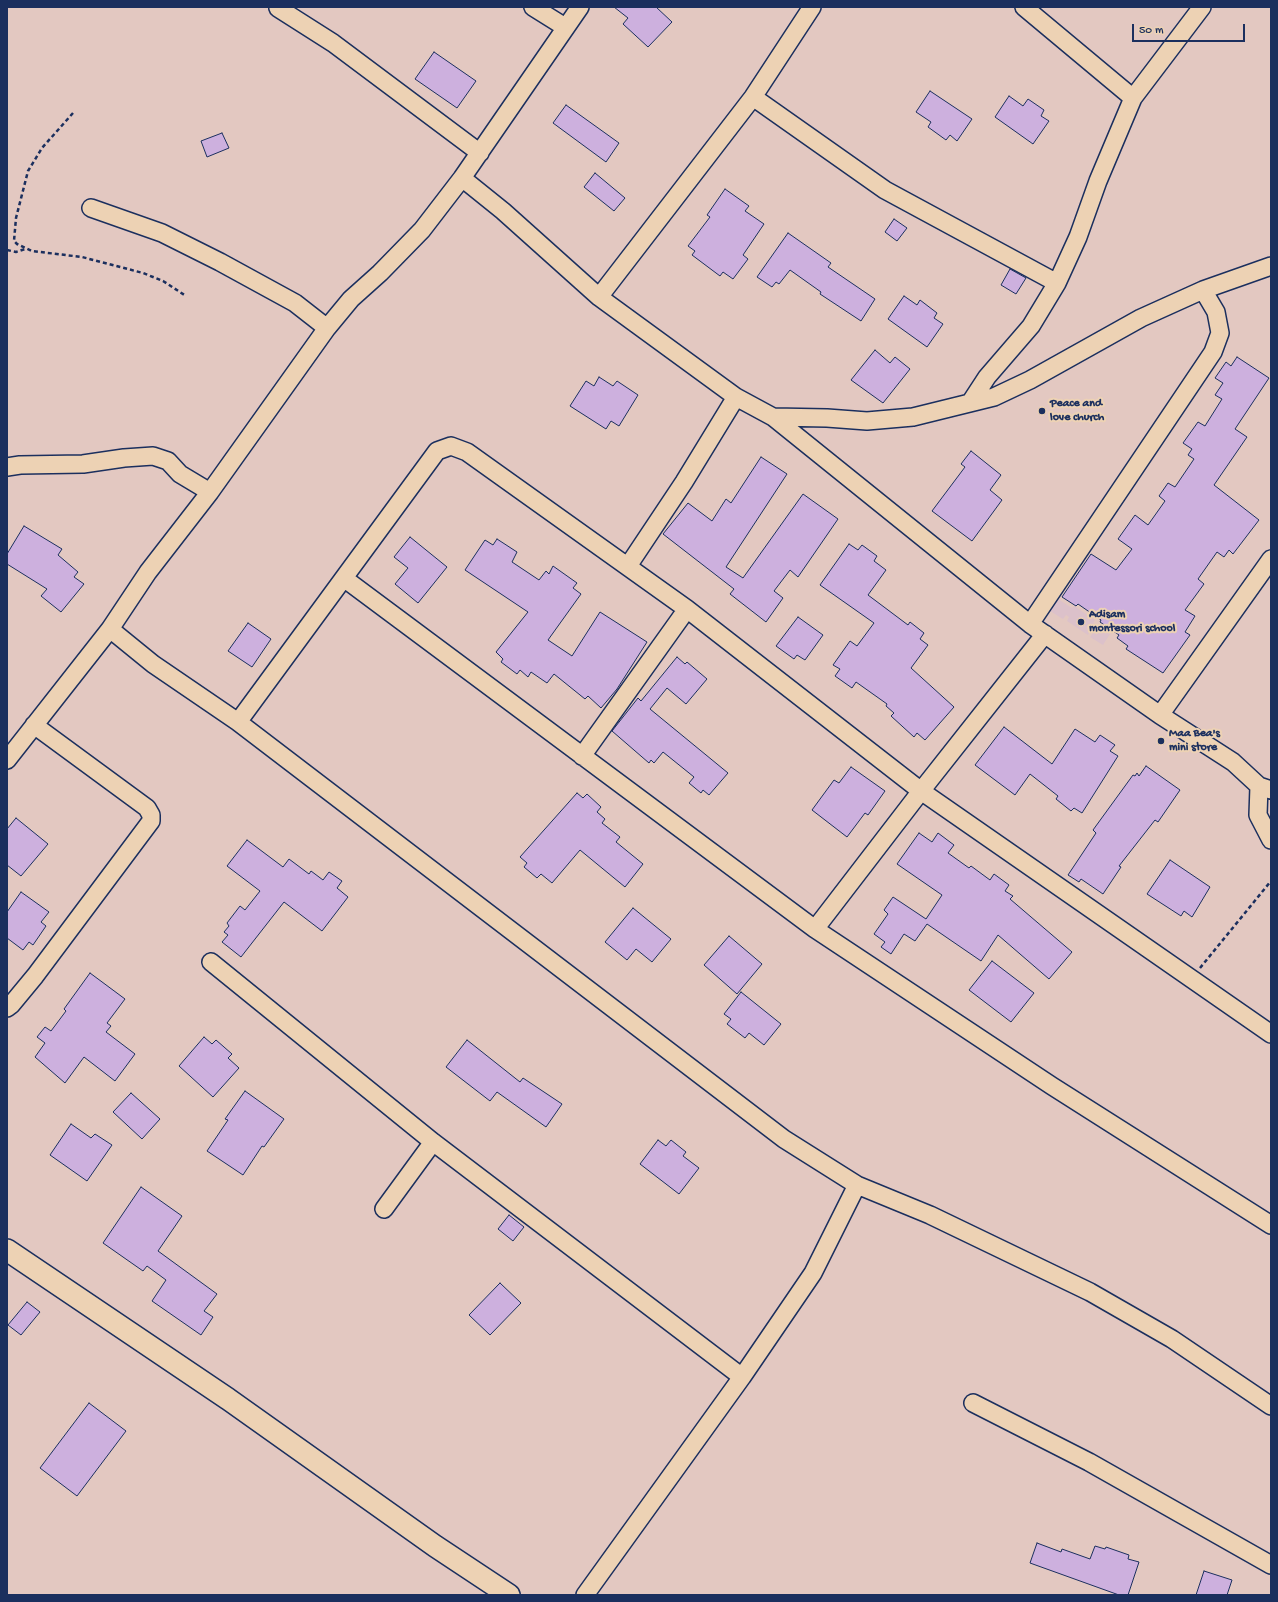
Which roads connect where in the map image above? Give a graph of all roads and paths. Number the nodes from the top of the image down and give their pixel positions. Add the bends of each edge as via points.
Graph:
1 (533, 7) edge
2 (580, 7) edge
3 (812, 7) edge
4 (1024, 7) edge
5 (1202, 7) edge
6 (278, 8) edge
7 (565, 27) junction
8 (753, 97) junction
9 (1133, 98) junction
10 (73, 113) dead end
11 (480, 153) junction
12 (462, 178) junction
13 (91, 208) dead end
14 (25, 249) junction
15 (7, 250) edge
16 (1271, 266) edge
17 (1057, 283) junction
18 (1203, 290) junction
19 (186, 296) dead end
20 (599, 297) junction
21 (327, 328) junction
22 (736, 397) junction
23 (970, 403) junction
24 (773, 417) junction
25 (7, 466) edge
26 (210, 492) junction
27 (1271, 559) edge
28 (628, 566) junction
29 (344, 579) junction
30 (687, 609) junction
31 (1030, 624) junction
32 (110, 629) junction
33 (1045, 634) junction
34 (1160, 715) junction
35 (238, 722) junction
36 (34, 725) junction
37 (582, 756) junction
38 (7, 760) edge
39 (1265, 788) edge
40 (920, 791) junction
41 (1271, 840) edge
42 (1271, 881) edge
43 (815, 929) junction
44 (211, 962) dead end
45 (1192, 979) junction
46 (7, 1008) edge
47 (1271, 1034) edge
48 (433, 1142) junction
49 (857, 1185) junction
50 (384, 1209) dead end
51 (1271, 1225) edge
52 (7, 1250) edge
53 (742, 1377) junction
54 (973, 1403) dead end
55 (1271, 1406) edge
56 (1271, 1565) edge
57 (509, 1595) edge
58 (585, 1595) edge

1 - 7 street
2 - 7 street
3 - 8 street
4 - 9 street
5 - 9 street
6 - 11 street via 333,43
7 - 11 street
8 - 17 street via 885,190
8 - 20 street
9 - 17 street
10 - 14 path via 42,148 28,171 16,218 14,241
11 - 12 street
12 - 20 street via 503,210
12 - 21 street via 422,230 351,299
13 - 21 street via 162,233 220,262 295,303
14 - 15 path via 16,252
14 - 19 path via 82,257 122,267 163,281
16 - 18 street
17 - 23 street via 1031,326 987,377
18 - 23 street via 1141,318 1030,380 994,397
18 - 31 street via 1216,312 1220,334 1213,352
20 - 22 street
21 - 26 street
22 - 24 street
22 - 28 street
23 - 24 street via 913,418 867,421
24 - 31 street
25 - 26 street via 83,464 153,456 168,461 180,474
26 - 32 street via 148,572
27 - 34 street
28 - 29 street via 466,452 451,446 437,451
28 - 30 street
29 - 35 street
29 - 37 street
30 - 37 street
30 - 40 street
31 - 33 street
32 - 35 street via 153,664
32 - 36 street
33 - 34 street
33 - 40 street
34 - 39 street via 1234,762
35 - 49 street via 784,1139
36 - 38 street
36 - 46 street via 147,808 151,814 150,822 35,976
37 - 43 street
39 - 41 street via 1258,815
40 - 43 street
40 - 45 street
42 - 45 path
43 - 51 street via 1052,1086
44 - 48 street
45 - 47 street
48 - 50 street
48 - 53 street
49 - 53 street via 814,1273
49 - 55 street via 944,1222 1090,1292 1172,1339
52 - 57 street via 228,1399 435,1546
53 - 58 street
54 - 56 street via 1089,1462

